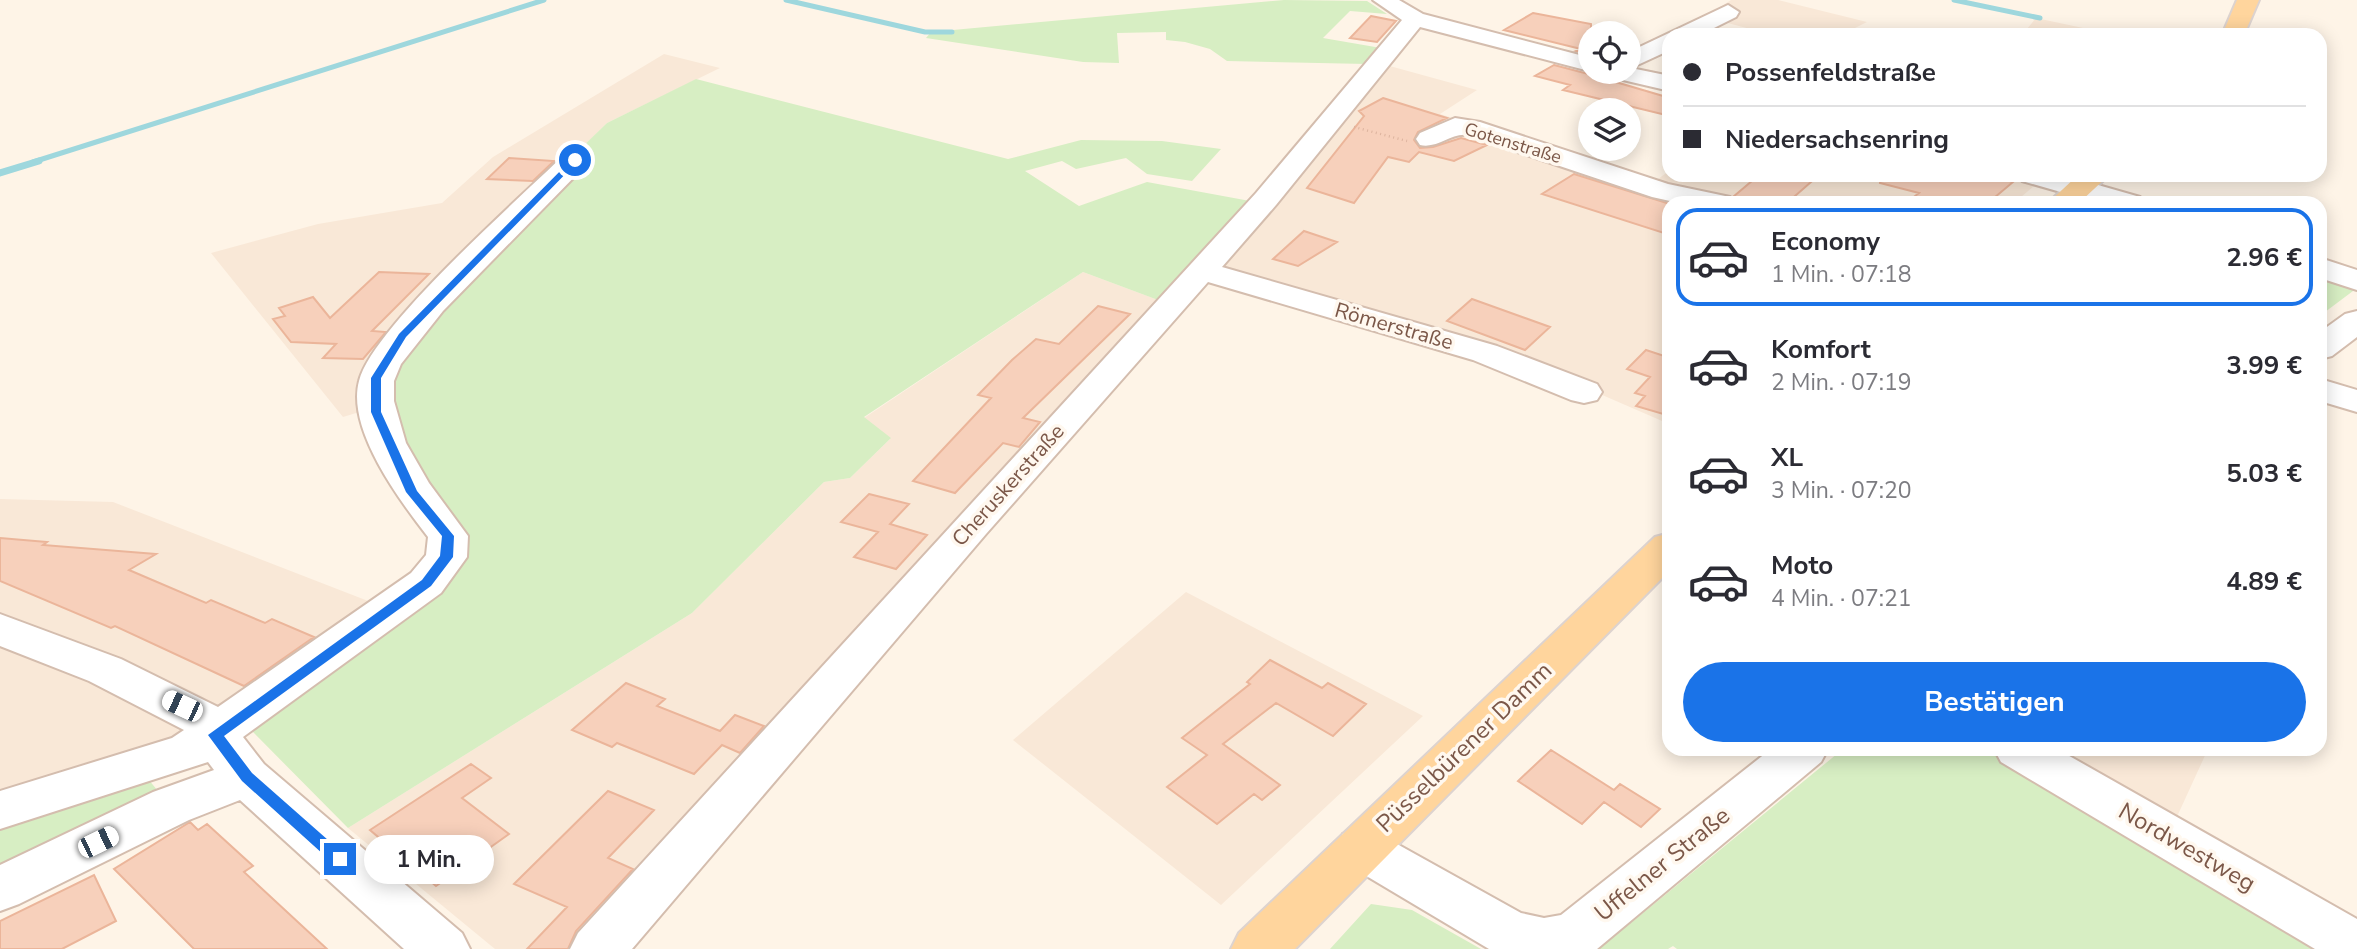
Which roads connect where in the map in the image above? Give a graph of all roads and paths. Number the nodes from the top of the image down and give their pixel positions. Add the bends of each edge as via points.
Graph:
1 (2248, 0) edge
2 (1400, 9) edge
3 (1728, 12) dead end
4 (1696, 28) edge
5 (2236, 28) edge
6 (1662, 45) edge
7 (1641, 55) edge
8 (1578, 61) edge
9 (1641, 78) edge
10 (1662, 83) edge
11 (1329, 121) junction
12 (1429, 139) joint
13 (575, 160) dead end
14 (2057, 182) edge
15 (2079, 188) edge
16 (1686, 196) edge
17 (2106, 196) edge
18 (1200, 270) junction
19 (2327, 270) edge
20 (2357, 281) edge
21 (2357, 321) edge
22 (2327, 343) edge
23 (1584, 392) dead end
24 (2327, 392) edge
25 (2357, 401) edge
26 (1662, 554) edge
27 (0, 629) edge
28 (215, 735) junction
29 (1795, 756) edge
30 (2030, 756) edge
31 (247, 777) junction
32 (0, 810) edge
33 (1361, 848) junction
34 (0, 889) edge
35 (2357, 946) edge
36 (442, 949) edge
37 (598, 949) edge
38 (1259, 949) edge

1 - 5 main road
2 - 8 street
2 - 11 street, Cheruskerstraße
3 - 4 street
6 - 7 street
9 - 10 street
11 - 12 path via 1416,143
11 - 18 street, Cheruskerstraße
12 - 16 street, Gotenstraße via 1455,126 1471,128
13 - 28 street via 402,336 376,378 376,412 411,492 448,536 446,557 426,583
14 - 15 street
15 - 17 street
18 - 23 street, Römerstraße via 1485,353
18 - 37 street, Cheruskerstraße
19 - 20 street
21 - 22 street
24 - 25 street
26 - 33 main road, Püsselbürener Damm
27 - 28 street via 198,713
28 - 31 street
28 - 32 street via 189,751
29 - 33 street, Uffelner Straße via 1575,935 1545,942 1509,933
30 - 35 street, Nordwestweg
31 - 34 street via 171,806
31 - 36 street
33 - 38 main road, Püsselbürener Damm

